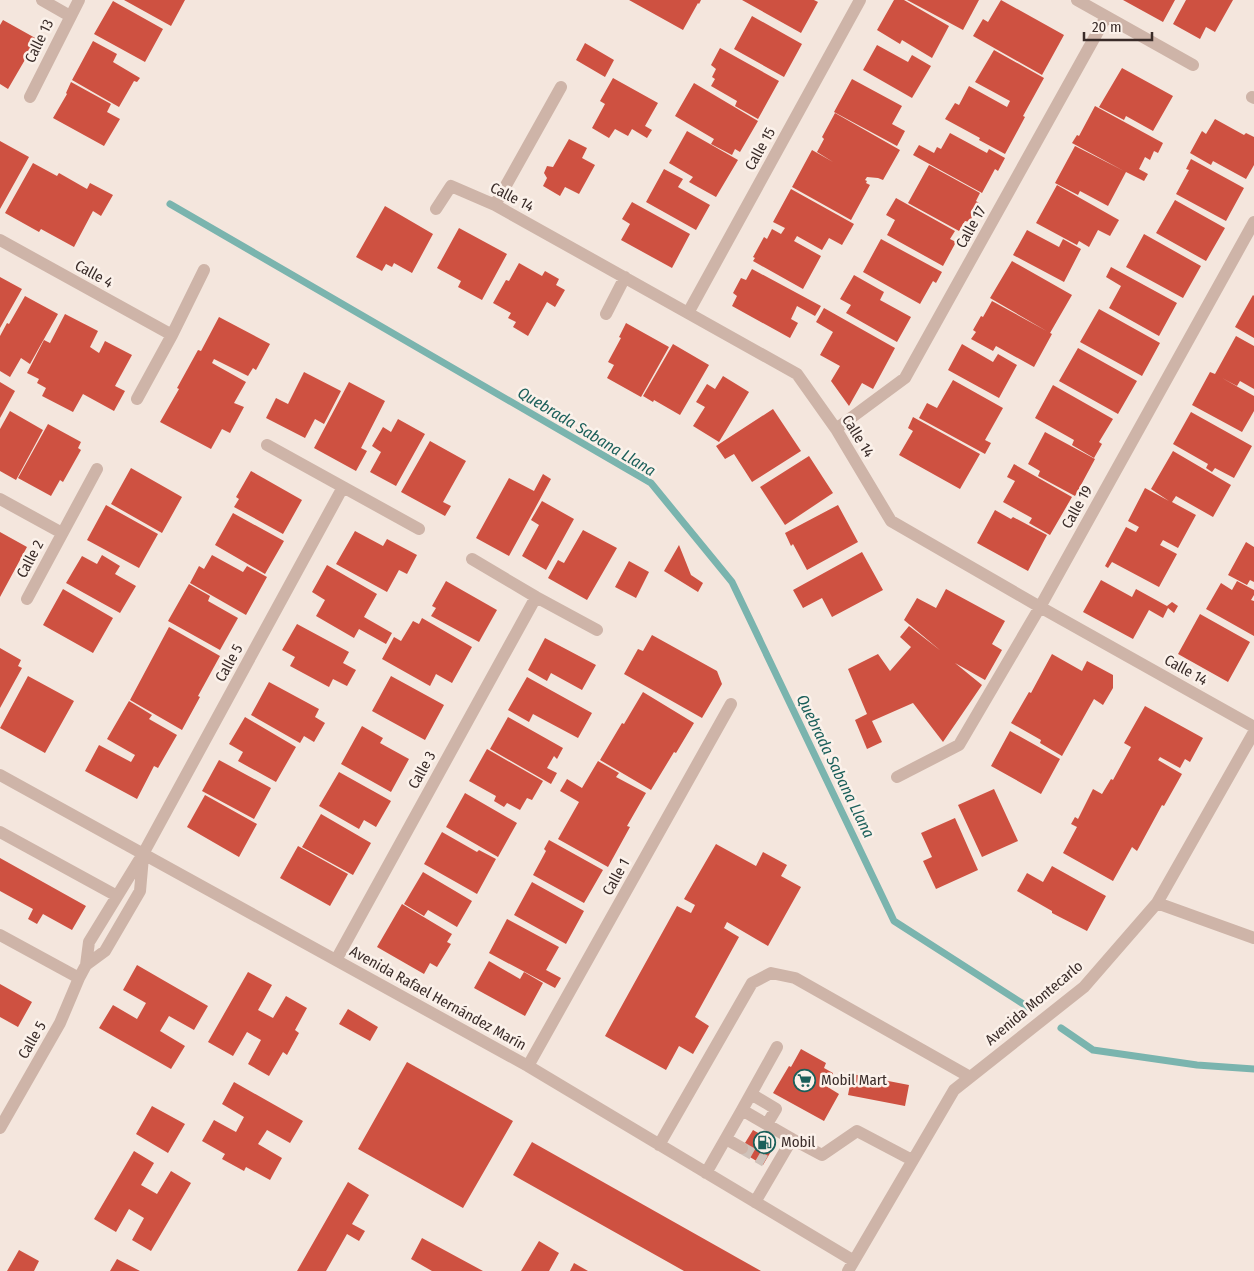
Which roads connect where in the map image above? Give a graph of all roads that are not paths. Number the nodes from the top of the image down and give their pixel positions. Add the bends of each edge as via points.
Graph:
1 (42, 0) edge
2 (79, 0) edge
3 (860, 0) edge
4 (1077, 0) edge
5 (70, 16) junction
6 (1106, 17) junction
7 (1193, 65) dead end
8 (561, 87) dead end
9 (30, 97) dead end
10 (495, 205) junction
11 (436, 209) dead end
12 (1254, 222) edge
13 (0, 240) edge
14 (204, 270) dead end
15 (625, 277) junction
16 (688, 313) junction
17 (606, 314) dead end
18 (172, 335) junction
19 (137, 399) dead end
20 (836, 429) junction
21 (267, 445) dead end
22 (97, 469) dead end
23 (343, 487) junction
24 (0, 498) edge
25 (419, 529) dead end
26 (62, 533) junction
27 (472, 559) dead end
28 (536, 597) junction
29 (27, 599) dead end
30 (1040, 607) junction
31 (598, 630) dead end
32 (731, 704) dead end
33 (1254, 727) edge
34 (1254, 732) edge
35 (0, 775) edge
36 (897, 777) dead end
37 (0, 832) edge
38 (143, 854) junction
39 (117, 896) junction
40 (1157, 903) junction
41 (0, 935) edge
42 (1254, 938) edge
43 (336, 960) junction
44 (86, 965) junction
45 (79, 978) junction
46 (777, 1047) dead end
47 (528, 1066) junction
48 (970, 1077) junction
49 (751, 1094) junction
50 (742, 1110) junction
51 (767, 1124) junction
52 (0, 1128) edge
53 (726, 1139) junction
54 (792, 1139) junction
55 (659, 1145) junction
56 (742, 1148) tunnel mouth
57 (912, 1160) junction
58 (706, 1173) junction
59 (755, 1202) junction
60 (851, 1266) edge

1 - 5 street
2 - 5 street, Calle 13
3 - 16 street, Calle 15
4 - 6 street
5 - 9 street, Calle 13
6 - 7 street
6 - 20 street, Calle 17 via 906,378
8 - 10 street
10 - 11 street, Calle 14 via 451,186
10 - 15 street, Calle 14
12 - 30 street, Calle 19
13 - 18 street, Calle 4
14 - 18 street
15 - 16 street, Calle 14
15 - 17 street
16 - 20 street, Calle 14 via 797,374
18 - 19 street
20 - 30 street, Calle 14 via 891,522
21 - 23 street
22 - 26 street, Calle 2
23 - 25 street
23 - 38 street, Calle 5
24 - 26 street, Calle 2
26 - 29 street, Calle 2
27 - 28 street
28 - 31 street
28 - 43 street, Calle 3
30 - 33 street, Calle 14
30 - 36 street, Calle 19 via 960,745
32 - 47 street, Calle 1
34 - 40 street, Avenida Montecarlo
35 - 38 street, Avenida Rafael Hernández Marín
37 - 39 street
38 - 39 street, Calle 5
38 - 43 street, Avenida Rafael Hernández Marín
38 - 44 street, Calle 5 via 140,891 105,951
39 - 44 street, Calle 5 via 89,942
40 - 42 street
40 - 48 street, Avenida Montecarlo via 1084,987
41 - 45 street
43 - 47 street, Avenida Rafael Hernández Marín
44 - 45 street, Calle 5
45 - 52 street, Calle 5 via 60,1023
46 - 49 street
47 - 55 street, Avenida Rafael Hernández Marín
48 - 55 street via 795,978 771,973 752,983
48 - 57 street, Avenida Montecarlo via 954,1090
49 - 50 street
49 - 51 street via 776,1109
50 - 51 street
50 - 53 street
51 - 54 street
53 - 56 street
53 - 58 street
54 - 57 street via 822,1155 857,1131
54 - 59 street via 770,1164
55 - 58 street, Avenida Rafael Hernández Marín
57 - 60 street, Avenida Montecarlo
58 - 59 street, Avenida Rafael Hernández Marín
59 - 60 street, Avenida Rafael Hernández Marín

